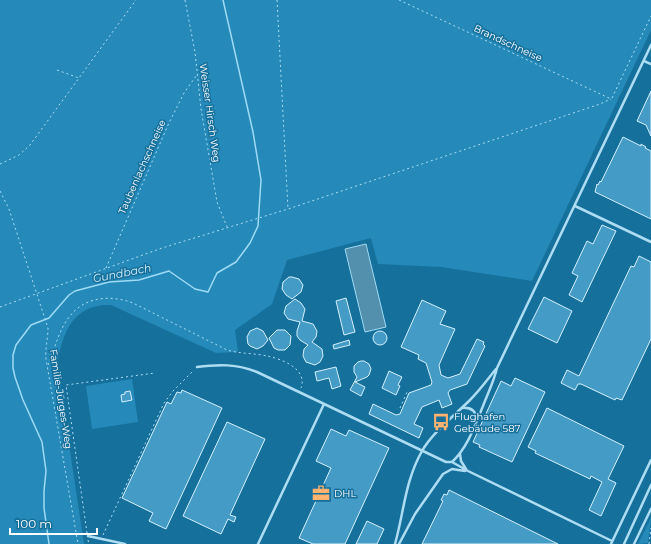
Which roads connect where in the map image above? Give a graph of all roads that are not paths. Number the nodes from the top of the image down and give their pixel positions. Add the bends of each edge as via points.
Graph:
1 (651, 45) edge
2 (644, 61) junction
3 (651, 64) edge
4 (575, 206) junction
5 (651, 242) edge
6 (197, 367) road end
7 (497, 368) junction
8 (324, 404) junction
9 (462, 408) junction
10 (477, 420) junction
11 (422, 450) junction
12 (460, 453) junction
13 (651, 460) edge
14 (452, 462) junction
15 (468, 471) junction
16 (651, 485) edge
17 (651, 509) edge
18 (88, 536) road end
19 (611, 543) edge
20 (125, 544) edge
21 (258, 544) edge
22 (394, 544) edge
23 (399, 544) edge
24 (624, 544) edge
25 (634, 544) edge

1 - 2 lane
2 - 3 lane
2 - 4 lane
4 - 5 lane
4 - 7 lane
6 - 8 lane via 226,364 245,368
7 - 9 lane
7 - 10 lane
8 - 11 lane
8 - 21 lane
9 - 10 lane via 472,410
9 - 11 lane
10 - 12 lane
11 - 14 lane via 446,462
11 - 22 lane via 408,483
12 - 14 lane
12 - 15 lane via 462,464
13 - 19 lane
14 - 15 lane
15 - 19 lane
15 - 23 lane via 456,469 446,472 415,514
16 - 24 lane
17 - 25 lane
18 - 20 lane

